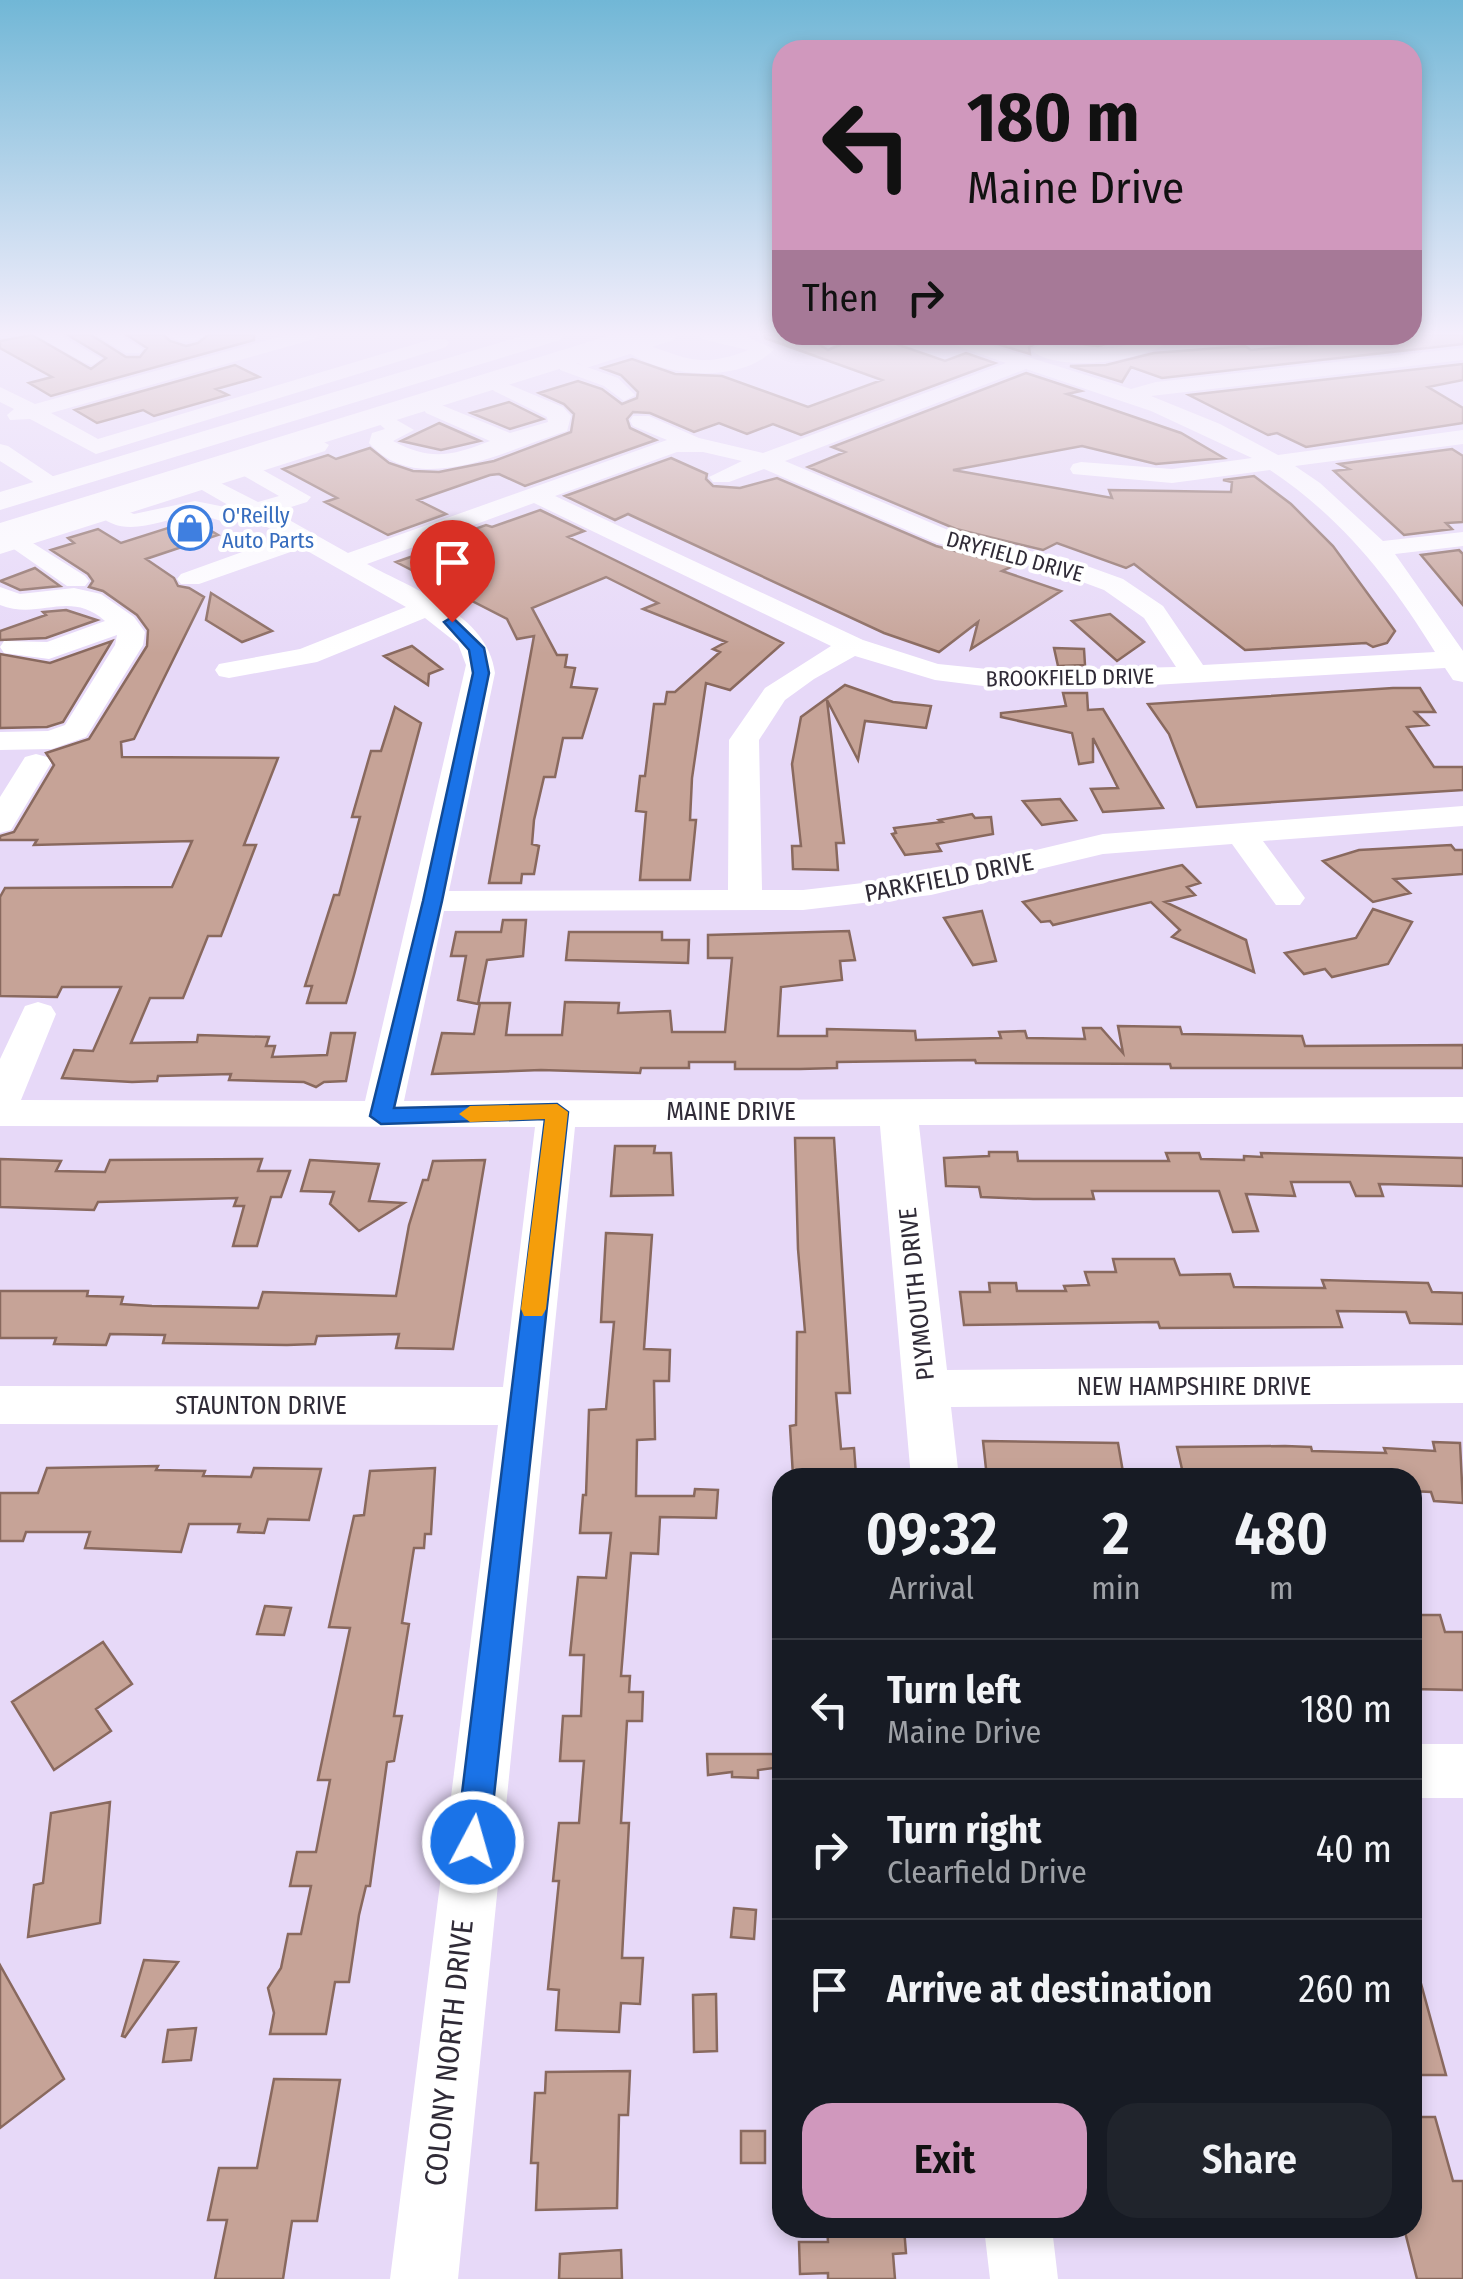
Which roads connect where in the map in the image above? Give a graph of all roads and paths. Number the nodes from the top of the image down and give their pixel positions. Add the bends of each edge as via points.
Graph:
1 (86, 441) edge
2 (115, 441) edge
3 (198, 441) edge
4 (276, 441) edge
5 (305, 441) edge
6 (328, 441) edge
7 (380, 441) edge
8 (680, 441) edge
9 (765, 441) edge
10 (778, 441) edge
11 (1238, 441) edge
12 (1429, 441) edge
13 (509, 442) edge
14 (696, 450) junction
15 (0, 451) edge
16 (750, 452) junction
17 (1276, 461) junction
18 (245, 468) junction
19 (1081, 469) dead end
20 (721, 477) dead end
21 (203, 481) junction
22 (54, 485) junction
23 (535, 495) junction
24 (0, 501) edge
25 (256, 510) junction
26 (107, 511) junction
27 (4, 534) edge
28 (305, 538) junction
29 (1463, 539) edge
30 (1376, 548) junction
31 (347, 562) junction
32 (190, 579) dead end
33 (76, 580) dead end
34 (3, 601) edge
35 (428, 608) junction
36 (124, 624) junction
37 (5, 646) edge
38 (853, 646) junction
39 (1460, 664) edge
40 (230, 670) dead end
41 (1196, 674) junction
42 (0, 741) edge
43 (36, 762) dead end
44 (1463, 816) edge
45 (0, 824) edge
46 (1239, 831) junction
47 (1288, 898) dead end
48 (432, 901) junction
49 (745, 901) junction
50 (38, 1014) dead end
51 (0, 1102) edge
52 (898, 1110) junction
53 (1463, 1110) edge
54 (557, 1112) junction
55 (0, 1113) edge
56 (381, 1116) junction
57 (1463, 1384) edge
58 (925, 1388) junction
59 (0, 1405) edge
60 (522, 1406) junction
61 (934, 1468) edge
62 (1019, 2238) edge
63 (424, 2279) edge
64 (1024, 2279) edge

1 - 2 street via 96,447
3 - 22 main road
4 - 27 highway
5 - 27 highway
6 - 18 main road
7 - 13 street via 428,466
8 - 14 street, DRYFIELD DRIVE
9 - 16 street
10 - 16 street
11 - 17 street
12 - 17 street
14 - 16 street, DRYFIELD DRIVE
14 - 23 street
15 - 22 street
16 - 20 street
16 - 41 street, DRYFIELD DRIVE via 942,536 1112,584 1155,613
17 - 19 street via 1172,476
17 - 30 street via 1320,492
18 - 21 main road
18 - 25 street via 299,497
21 - 25 street
21 - 26 main road
22 - 24 main road
23 - 31 street
23 - 38 street, BROOKFIELD DRIVE
25 - 26 street via 230,518 183,509 132,522
25 - 28 street
26 - 27 main road
27 - 33 street
28 - 31 street
28 - 32 street
29 - 30 street
30 - 39 street
31 - 35 street
34 - 36 street via 88,596
35 - 40 street via 307,656
35 - 48 street via 467,635 481,673
36 - 37 street via 49,652
36 - 42 street via 130,644 76,731 52,740
38 - 41 street, BROOKFIELD DRIVE via 935,672 1007,680
38 - 49 street via 788,682 752,718 744,740
39 - 41 street, BROOKFIELD DRIVE
43 - 45 street
44 - 46 street, PARKFIELD DRIVE
46 - 47 street
46 - 49 street, PARKFIELD DRIVE via 1103,844 868,894
48 - 49 street, PARKFIELD DRIVE
48 - 56 street
50 - 51 street
52 - 53 street, MAINE DRIVE
52 - 54 street, MAINE DRIVE
52 - 58 street, PLYMOUTH DRIVE
54 - 56 street, MAINE DRIVE
54 - 60 street, COLONY NORTH DRIVE
55 - 56 street, MAINE DRIVE
57 - 58 street, NEW HAMPSHIRE DRIVE
58 - 61 street, PLYMOUTH DRIVE
59 - 60 street, STAUNTON DRIVE
60 - 63 street, COLONY NORTH DRIVE
62 - 64 street

